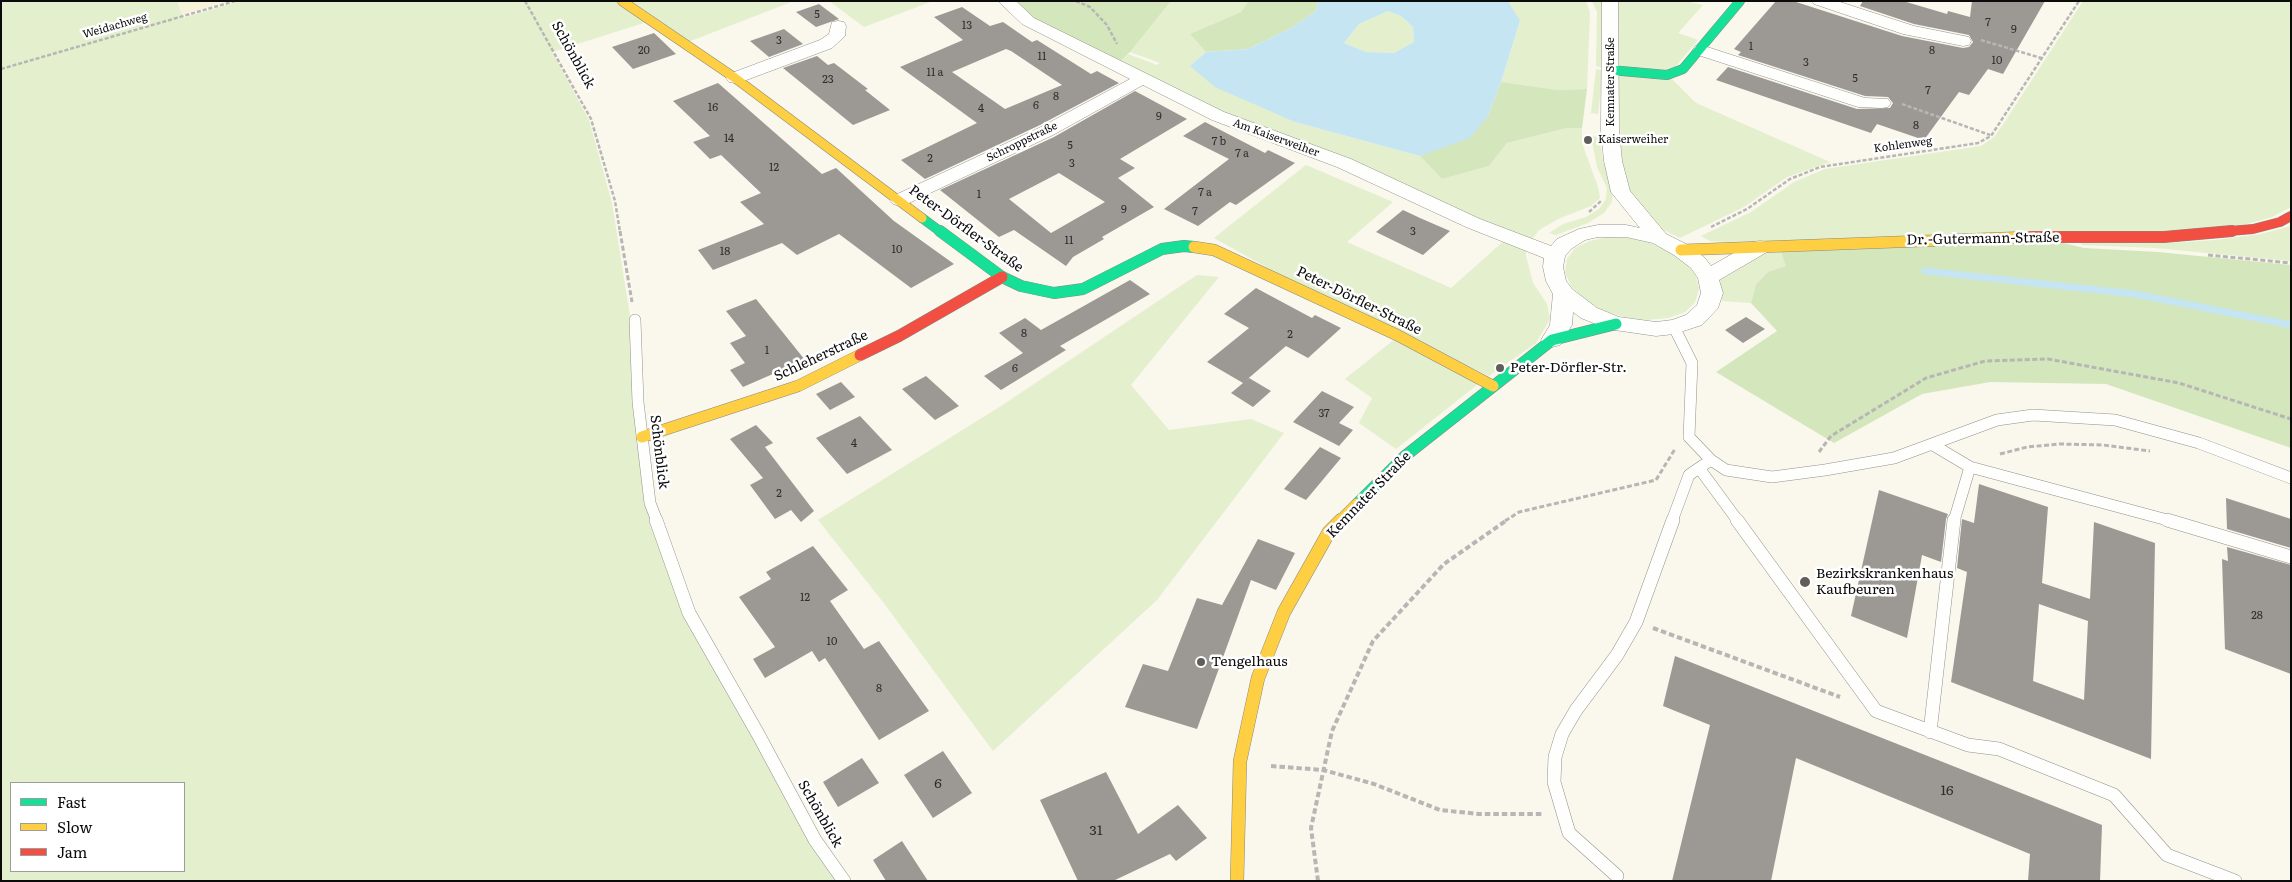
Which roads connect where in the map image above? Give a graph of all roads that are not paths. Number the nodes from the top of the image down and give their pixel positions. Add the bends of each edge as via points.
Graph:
1 (622, 1) edge
2 (1006, 1) edge
3 (1610, 1) edge
4 (1740, 1) edge
5 (1820, 1) edge
6 (838, 26) dead end
7 (1964, 41) road end
8 (1701, 50) junction
9 (1610, 70) junction
10 (735, 78) junction
11 (1142, 79) junction
12 (1882, 102) road end
13 (1612, 195) junction
14 (900, 200) junction
15 (2291, 216) edge
16 (1598, 231) junction
17 (1672, 245) junction
18 (1760, 247) junction
19 (1555, 255) junction
20 (1002, 277) junction
21 (1708, 277) junction
22 (1564, 294) junction
23 (635, 320) road end
24 (1616, 324) junction
25 (1674, 327) junction
26 (1552, 340) junction
27 (1493, 386) junction
28 (642, 437) junction
29 (1933, 445) junction
30 (1711, 460) junction
31 (1970, 467) junction
32 (1700, 468) junction
33 (2291, 478) edge
34 (2291, 557) edge
35 (1930, 732) junction
36 (1617, 876) dead end
37 (844, 881) edge
38 (1237, 881) edge
39 (2235, 881) edge

1 - 10 street, Peter-Dörfler-Straße
2 - 11 street, Am Kaiserweiher via 1028,21
3 - 9 street, Kemnater Straße
4 - 8 street
5 - 7 street via 1908,30
6 - 10 street via 837,36 826,44
8 - 9 street via 1683,69 1667,75
8 - 12 street via 1864,103
9 - 13 street, Kemnater Straße
10 - 14 street, Peter-Dörfler-Straße
11 - 14 street, Schroppstraße via 1047,131
11 - 19 street, Am Kaiserweiher via 1218,116 1344,163 1473,222
13 - 16 street via 1613,214
13 - 17 street, Kemnater Straße
14 - 20 street, Peter-Dörfler-Straße
15 - 18 street, Dr.-Gutermann-Straße via 2253,229 2164,237 1990,237
16 - 17 street via 1626,231
16 - 19 street via 1564,244
17 - 18 street, Dr.-Gutermann-Straße
17 - 21 street via 1698,263
18 - 21 street, Dr.-Gutermann-Straße
19 - 22 street via 1556,281
20 - 27 street, Peter-Dörfler-Straße via 1021,286 1054,293 1084,288 1162,249 1184,246 1214,250 1397,335
20 - 28 street, Schleherstraße via 899,336 798,386
21 - 25 street via 1712,293 1707,308 1694,320
22 - 24 street via 1588,313
22 - 26 street, Kemnater Straße via 1561,325
23 - 28 lane, Schönblick
24 - 25 street via 1656,329
24 - 26 street, Kemnater Straße
25 - 30 lane via 1692,363 1689,437
26 - 27 street, Kemnater Straße
27 - 38 street, Kemnater Straße via 1405,456 1330,532 1284,612 1258,678 1240,761
28 - 37 lane, Schönblick via 650,503 689,613 815,840
29 - 30 lane via 1894,458 1772,477 1726,470
29 - 31 lane
29 - 33 lane via 1964,430 1997,420 2033,415 2115,420 2199,443
30 - 32 lane
31 - 34 lane
31 - 35 lane via 1954,520
32 - 35 lane via 1876,711
32 - 36 lane via 1689,476 1636,622 1576,710 1562,734 1555,757 1554,782 1569,833
35 - 39 lane via 1968,746 1999,748 2114,795 2167,855

